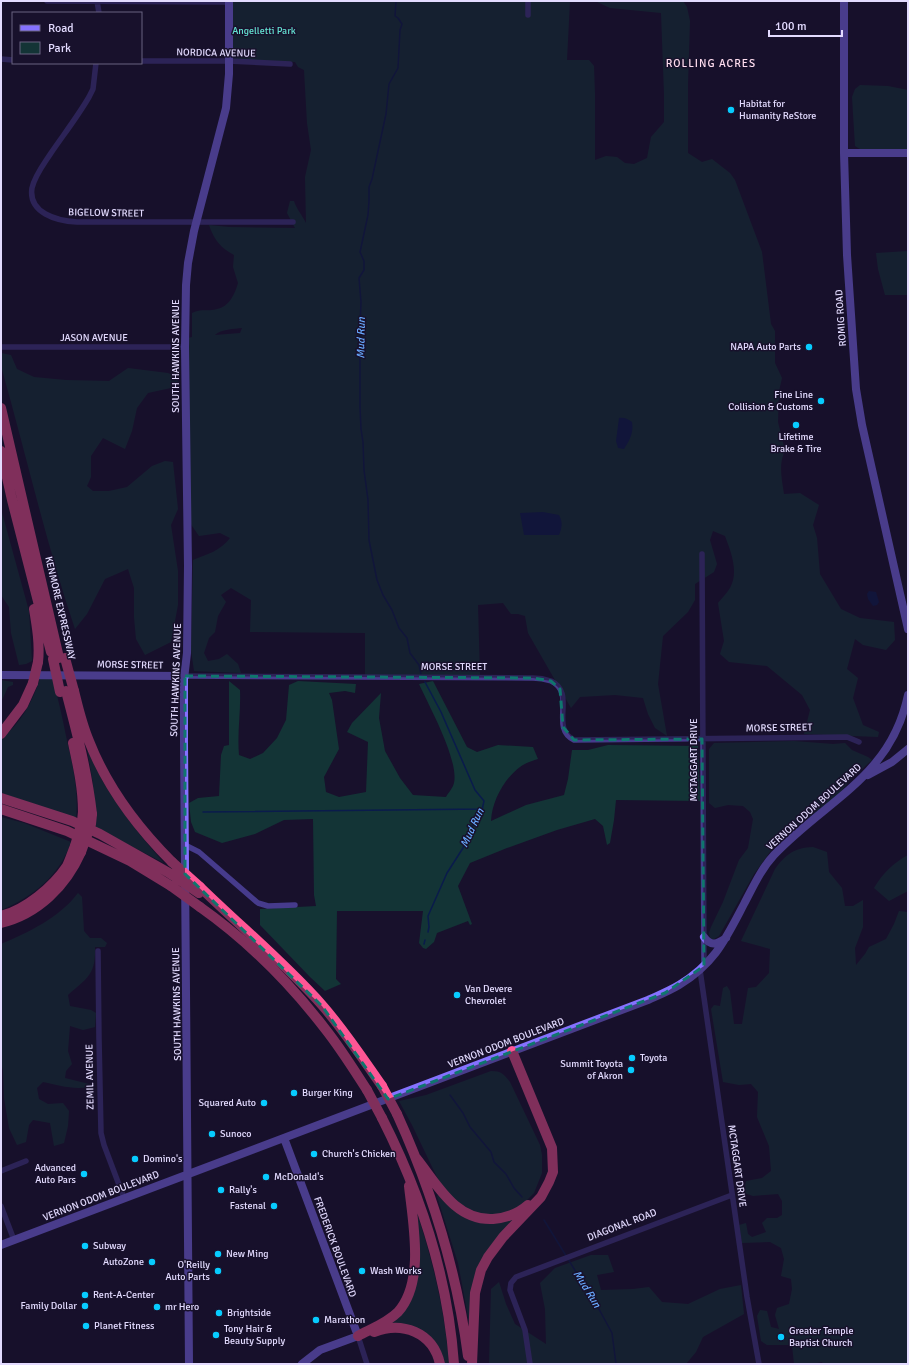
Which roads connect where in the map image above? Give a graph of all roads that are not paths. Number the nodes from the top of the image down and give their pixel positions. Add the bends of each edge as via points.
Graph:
1 (47, 1) edge
2 (98, 1) edge
3 (528, 1) edge
4 (844, 1) edge
5 (229, 2) edge
6 (99, 12) edge
7 (528, 15) dead end
8 (1, 59) edge
9 (12, 60) edge
10 (142, 61) edge
11 (229, 61) junction
12 (96, 64) edge
13 (290, 64) dead end
14 (844, 153) junction
15 (908, 153) edge
16 (197, 222) junction
17 (293, 222) dead end
18 (2, 347) dead end
19 (185, 347) junction
20 (1, 408) edge
21 (1, 451) edge
22 (702, 554) dead end
23 (28, 562) junction
24 (908, 629) edge
25 (59, 659) junction
26 (1, 675) edge
27 (184, 676) junction
28 (67, 691) junction
29 (908, 695) edge
30 (905, 718) edge
31 (1, 734) edge
32 (702, 739) junction
33 (858, 742) dead end
34 (908, 749) edge
35 (862, 779) junction
36 (1, 798) edge
37 (1, 811) edge
38 (185, 845) junction
39 (78, 849) junction
40 (200, 890) junction
41 (295, 905) dead end
42 (1, 916) edge
43 (1, 923) edge
44 (704, 937) junction
45 (727, 938) junction
46 (98, 951) dead end
47 (702, 968) junction
48 (508, 1053) junction
49 (284, 1138) junction
50 (416, 1158) junction
51 (26, 1161) dead end
52 (1, 1171) edge
53 (188, 1173) junction
54 (407, 1174) junction
55 (732, 1195) junction
56 (124, 1198) junction
57 (1, 1206) edge
58 (14, 1240) junction
59 (1, 1245) edge
60 (358, 1336) junction
61 (190, 1364) edge
62 (302, 1364) edge
63 (367, 1364) edge
64 (440, 1364) edge
65 (454, 1364) edge
66 (468, 1364) edge
67 (472, 1364) edge
68 (530, 1364) edge
69 (759, 1364) edge

1 - 2 street
2 - 5 street
2 - 6 street
3 - 7 street
4 - 14 street, ROMIG ROAD
5 - 11 street, SOUTH HAWKINS AVENUE
8 - 9 street
10 - 11 street, NORDICA AVENUE
11 - 13 street, NORDICA AVENUE
11 - 16 street, SOUTH HAWKINS AVENUE via 228,94 224,115
12 - 16 street, BIGELOW STREET via 93,89 89,97 35,180 32,192 35,204 48,216 67,222
14 - 15 street
14 - 24 street, ROMIG ROAD via 847,255 856,389
16 - 17 street, BIGELOW STREET
16 - 19 street, SOUTH HAWKINS AVENUE via 188,263
18 - 19 street, JASON AVENUE
19 - 27 street, SOUTH HAWKINS AVENUE via 188,566 187,653
20 - 25 highway
21 - 23 highway
22 - 32 street, MCTAGGART DRIVE
23 - 25 highway
23 - 31 highway, bridge via 37,631 38,662 33,683 21,708
25 - 28 highway, bridge
26 - 27 street, MORSE STREET
27 - 32 street, MORSE STREET via 533,678 551,681 560,688 563,727 566,735 574,740
27 - 38 street, SOUTH HAWKINS AVENUE
28 - 39 highway, bridge via 83,756 87,813 91,824
28 - 40 highway, bridge via 88,741 112,787 140,828
29 - 30 street
30 - 35 street, VERNON ODOM BOULEVARD via 885,752
32 - 33 street, MORSE STREET via 847,737
32 - 44 street, MCTAGGART DRIVE
34 - 35 street via 892,762
35 - 45 street, VERNON ODOM BOULEVARD via 773,855
36 - 40 highway, bridge via 72,821
37 - 54 highway, bridge via 67,831 123,858 171,886 244,941 269,965 326,1030 382,1118
38 - 41 street via 199,852 258,903 268,906
38 - 53 street, SOUTH HAWKINS AVENUE
39 - 42 highway via 67,866 46,889 25,905
39 - 43 highway via 75,866 56,892 31,911
40 - 50 highway, bridge via 295,976 322,1006 382,1086
44 - 45 street via 712,944
44 - 47 street, MCTAGGART DRIVE
45 - 47 street, VERNON ODOM BOULEVARD
46 - 56 street, ZEMIL AVENUE via 101,1133
47 - 48 street, VERNON ODOM BOULEVARD via 664,993
47 - 55 street, MCTAGGART DRIVE
48 - 49 street, VERNON ODOM BOULEVARD
48 - 50 highway via 546,1151 548,1169 545,1180 532,1202 515,1214 504,1217 484,1219 471,1215 448,1200
48 - 67 highway via 552,1148 553,1172 541,1197 503,1237 481,1270 475,1293
49 - 53 street, VERNON ODOM BOULEVARD
49 - 60 street, FREDERICK BOULEVARD
50 - 66 highway via 440,1224 453,1271 465,1329
51 - 52 street
53 - 56 street, VERNON ODOM BOULEVARD
53 - 61 street, SOUTH HAWKINS AVENUE
54 - 60 highway via 415,1237 411,1287 397,1313
54 - 65 highway via 428,1225 436,1255 444,1290
55 - 68 street, DIAGONAL ROAD via 563,1258 512,1280 510,1290 525,1330
55 - 69 street, MCTAGGART DRIVE
56 - 58 street, VERNON ODOM BOULEVARD
57 - 58 street
58 - 59 street, VERNON ODOM BOULEVARD
60 - 62 street via 320,1350
60 - 63 street, FREDERICK BOULEVARD
60 - 64 highway via 394,1327 413,1331 430,1344

